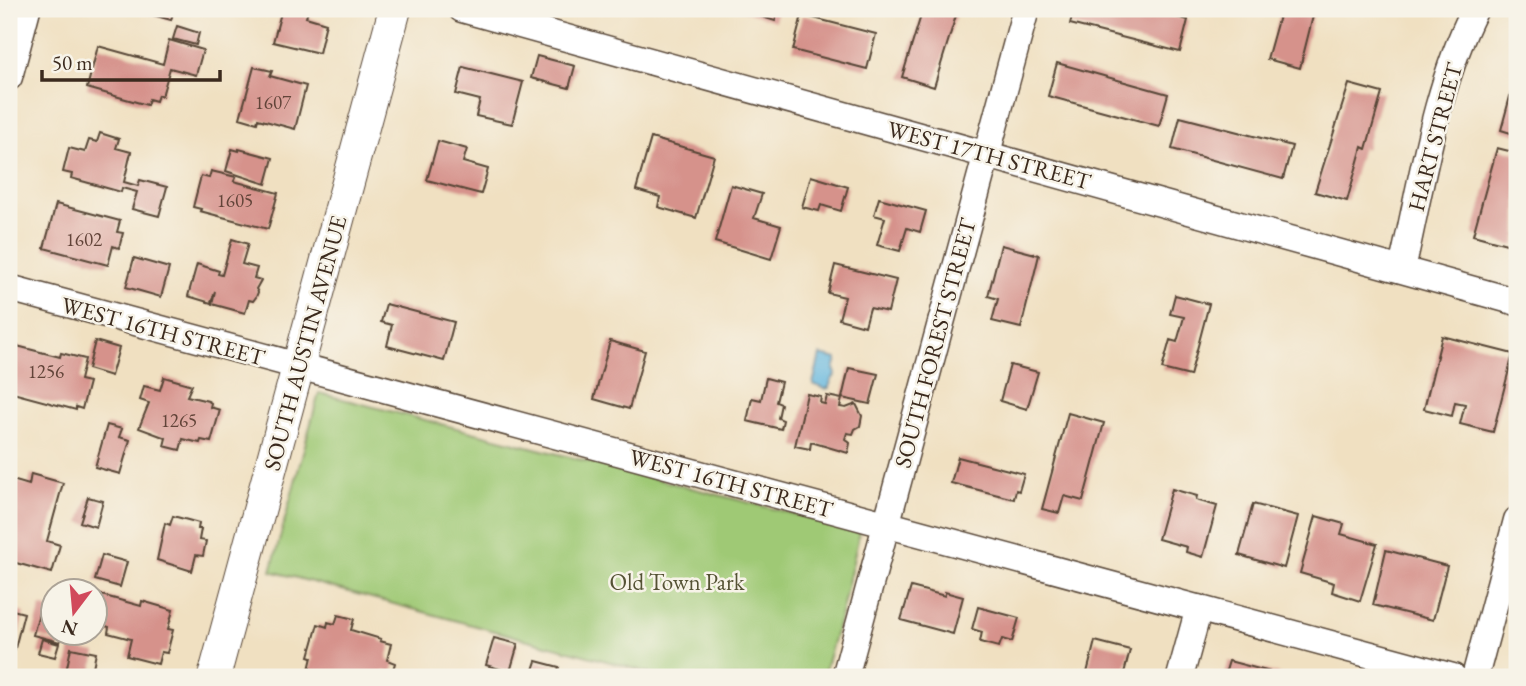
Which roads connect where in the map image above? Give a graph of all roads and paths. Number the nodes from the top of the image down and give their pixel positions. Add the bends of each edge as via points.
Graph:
1 (27, 9) edge
2 (395, 9) edge
3 (462, 9) edge
4 (1026, 9) edge
5 (1475, 9) edge
6 (9, 77) edge
7 (986, 155) junction
8 (1402, 269) junction
9 (9, 288) edge
10 (1517, 302) edge
11 (299, 368) junction
12 (1517, 520) edge
13 (886, 524) junction
14 (1510, 575) edge
15 (1199, 608) junction
16 (214, 677) edge
17 (845, 677) edge
18 (1180, 677) edge
19 (1453, 677) edge
20 (1475, 677) edge

1 - 6 street
2 - 11 main road, SOUTH AUSTIN AVENUE
3 - 7 street, WEST 17TH STREET
4 - 7 street, SOUTH FOREST STREET
5 - 8 street, HART STREET via 1440,103
7 - 8 street, WEST 17TH STREET
7 - 13 street, SOUTH FOREST STREET
8 - 10 street, WEST 17TH STREET
9 - 11 street, WEST 16TH STREET
11 - 13 street, WEST 16TH STREET
11 - 16 main road, SOUTH AUSTIN AVENUE
12 - 14 street
13 - 15 street, WEST 16TH STREET
13 - 17 street, SOUTH FOREST STREET
14 - 20 street
15 - 18 street
15 - 19 street, WEST 16TH STREET

